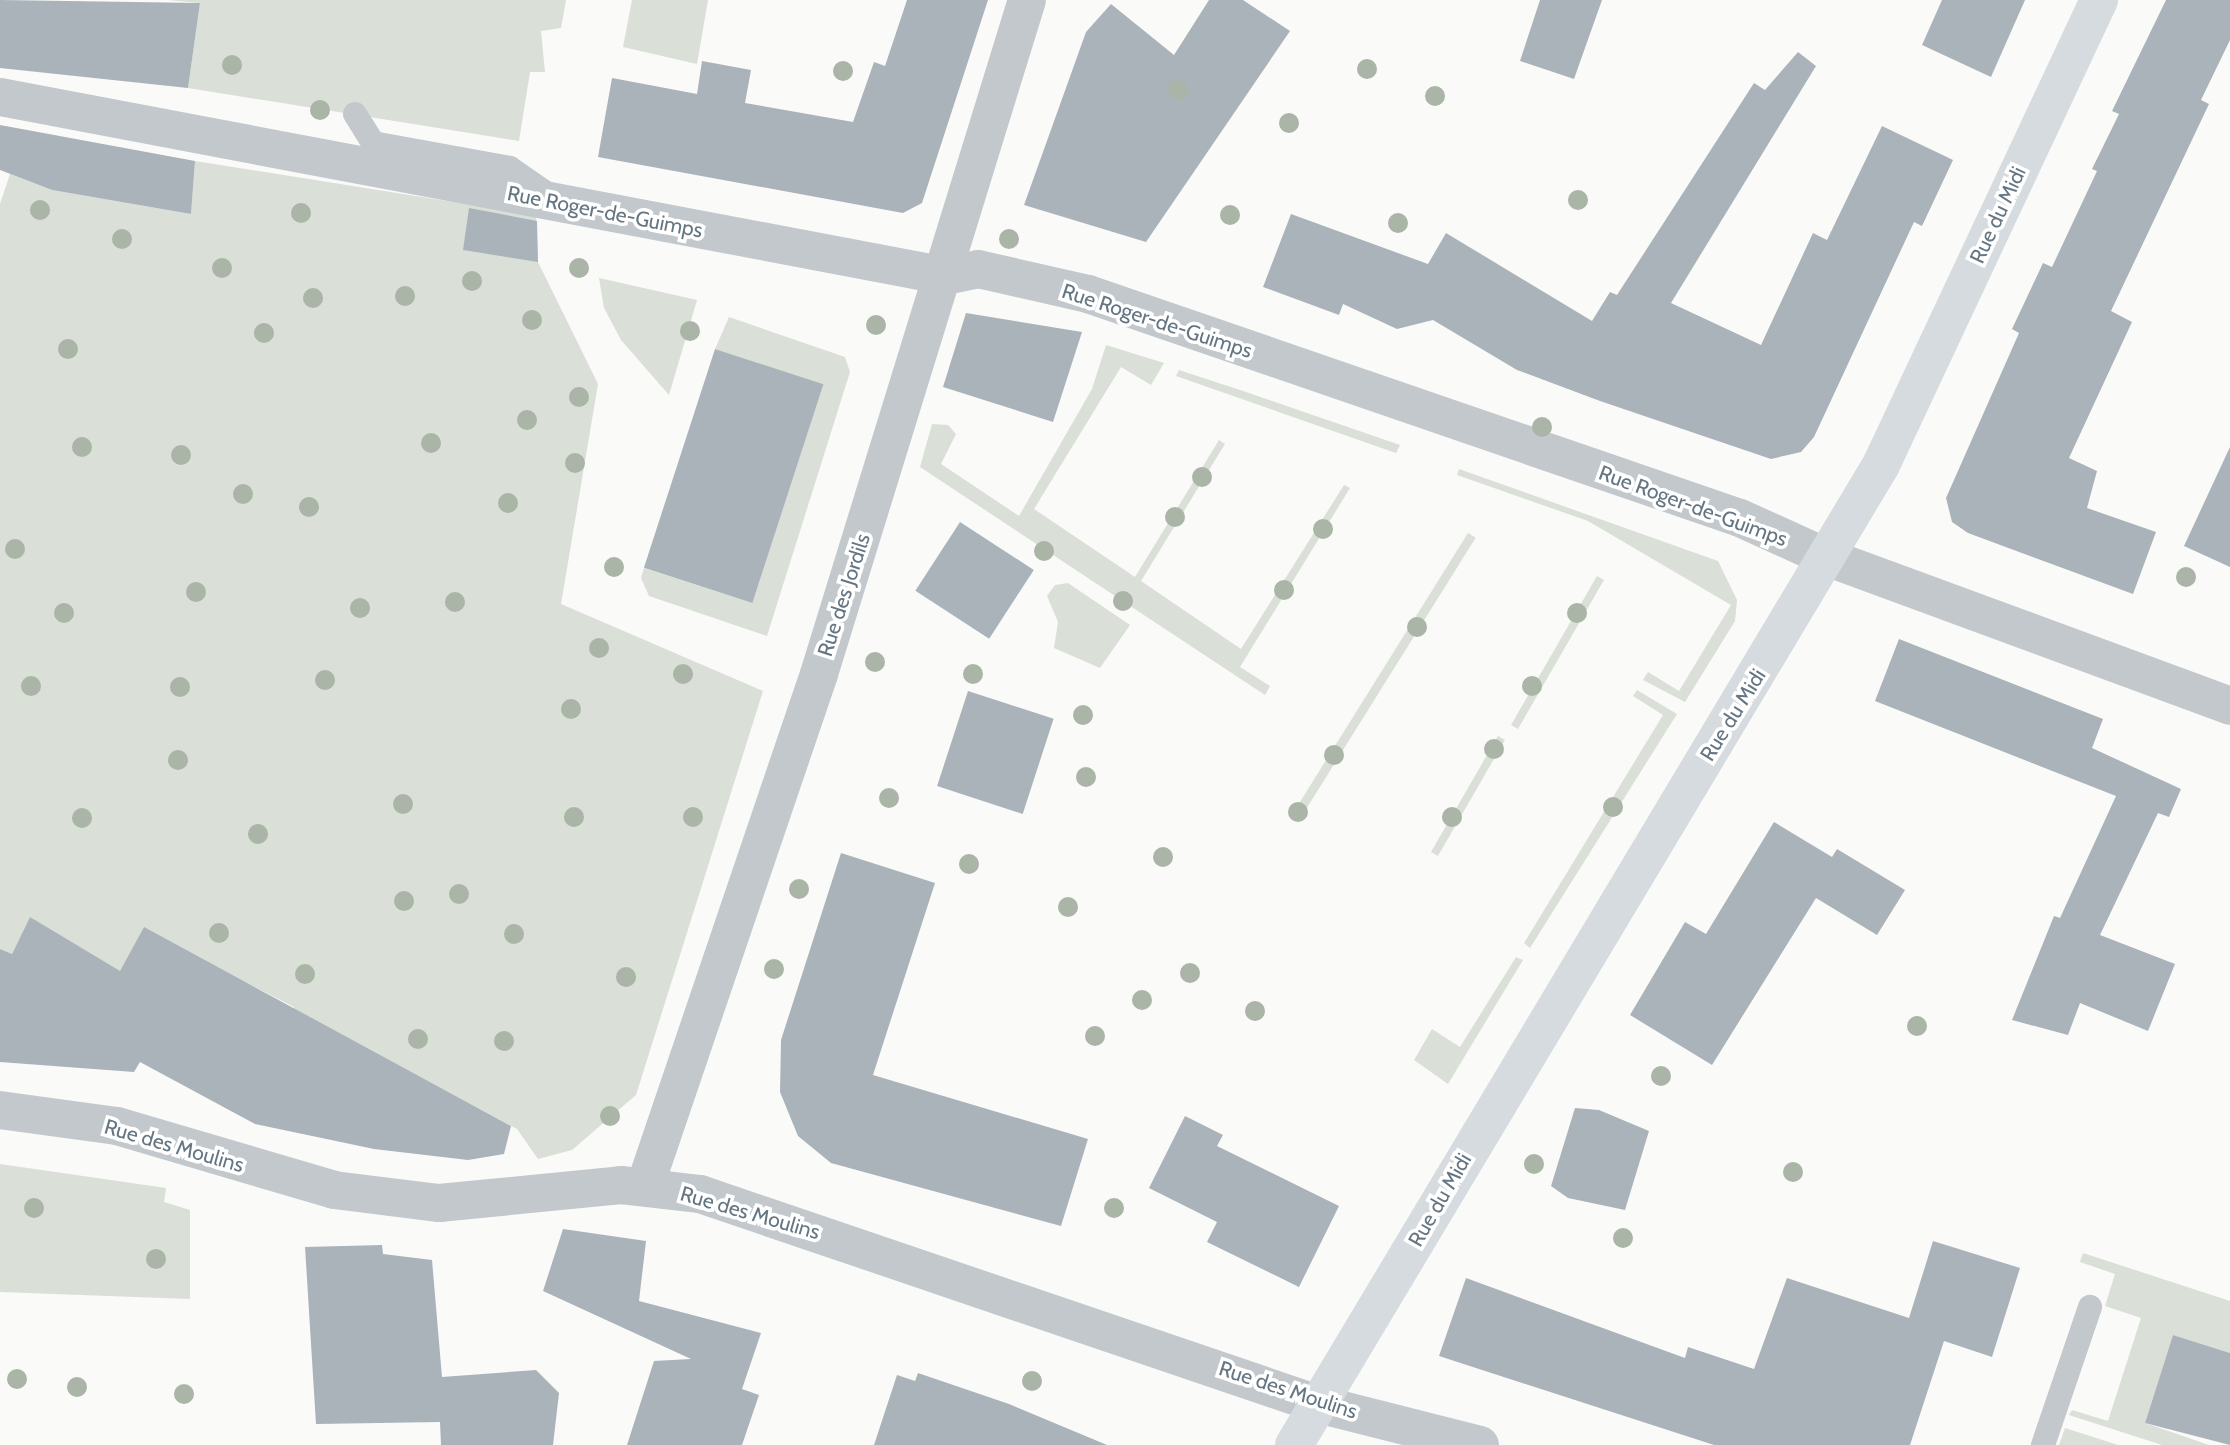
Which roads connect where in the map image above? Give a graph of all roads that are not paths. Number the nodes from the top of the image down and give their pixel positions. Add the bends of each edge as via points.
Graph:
1 (1027, 0) edge
2 (2099, 0) edge
3 (0, 97) edge
4 (355, 114) dead end
5 (564, 205) junction
6 (946, 276) junction
7 (1826, 557) junction
8 (2230, 706) edge
9 (0, 1110) edge
10 (645, 1186) junction
11 (2090, 1307) dead end
12 (1318, 1404) junction
13 (1294, 1445) edge
14 (1480, 1445) edge
15 (2043, 1445) edge

1 - 6 street, Rue des Jordils via 958,209
2 - 7 main road, Rue du Midi via 1881,465
3 - 5 street, Rue Roger-de-Guimps
4 - 5 lane via 373,143 510,168
5 - 6 street, Rue Roger-de-Guimps
6 - 7 street, Rue Roger-de-Guimps via 978,269 1088,294 1741,519
6 - 10 street, Rue des Jordils via 819,674
7 - 8 street, Rue Roger-de-Guimps
7 - 12 main road, Rue du Midi
9 - 10 street, Rue des Moulins via 117,1126 334,1190 439,1203
10 - 12 street, Rue des Moulins via 760,1212
11 - 15 lane
12 - 13 main road, Rue du Midi
12 - 14 street, Rue des Moulins

